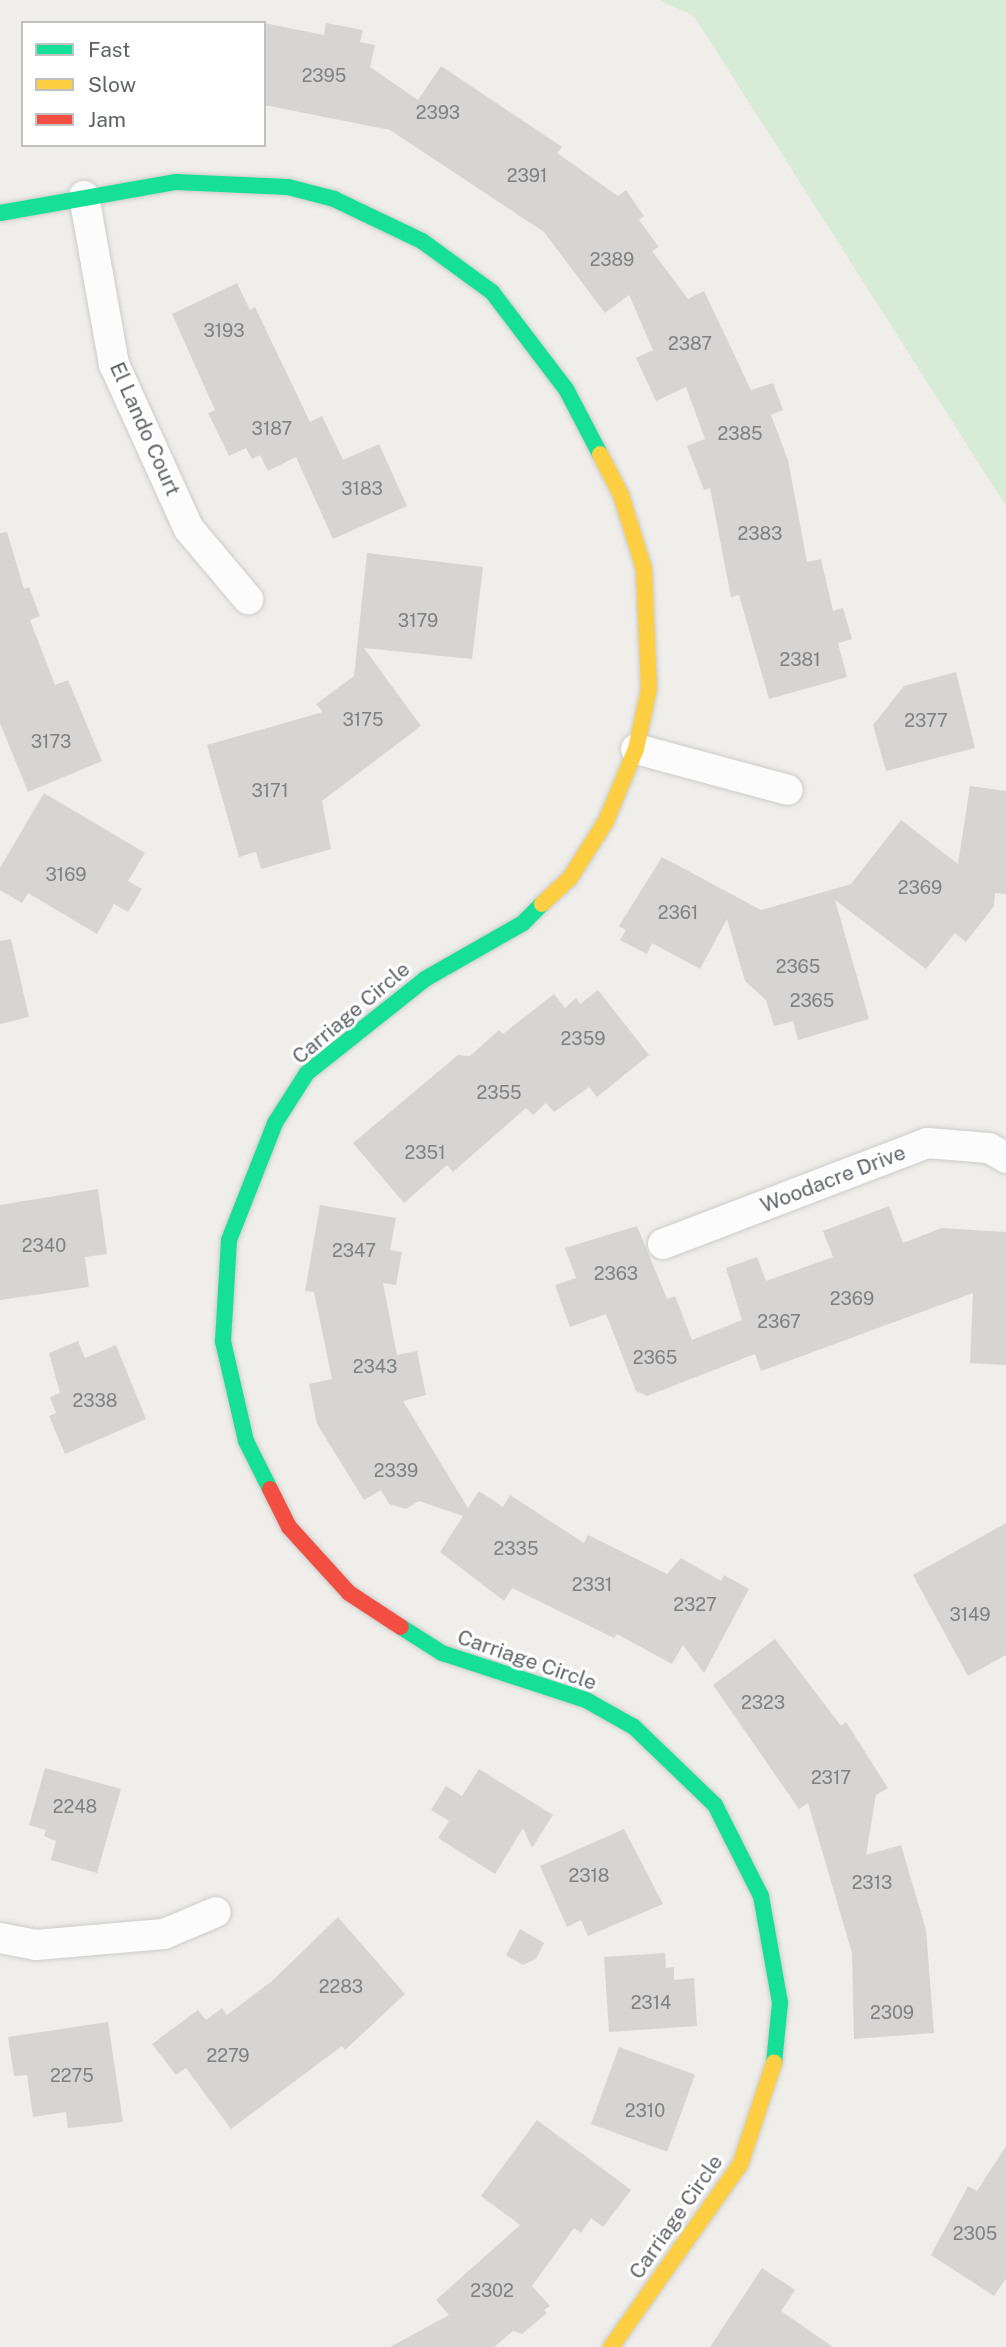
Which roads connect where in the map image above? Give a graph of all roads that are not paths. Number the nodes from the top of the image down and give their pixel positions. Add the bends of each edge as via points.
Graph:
1 (84, 196) junction
2 (0, 213) edge
3 (248, 599) dead end
4 (636, 749) junction
5 (788, 790) dead end
6 (1006, 1158) edge
7 (663, 1244) dead end
8 (216, 1912) dead end
9 (0, 1938) edge
10 (611, 2347) edge

1 - 2 street, Carriage Circle
1 - 3 street, El Lando Court via 114,364 189,529
1 - 4 street, Carriage Circle via 176,181 288,187 334,199 422,241 492,292 566,389 621,495 644,569 649,690
4 - 5 street
4 - 10 street, Carriage Circle via 606,821 570,878 523,923 425,979 307,1073 275,1123 229,1240 223,1341 246,1441 289,1527 349,1593 442,1653 586,1700 634,1727 715,1805 761,1896 780,2003 775,2059 740,2165
6 - 7 street, Woodacre Drive via 989,1148 927,1143
8 - 9 street via 164,1934 36,1945

